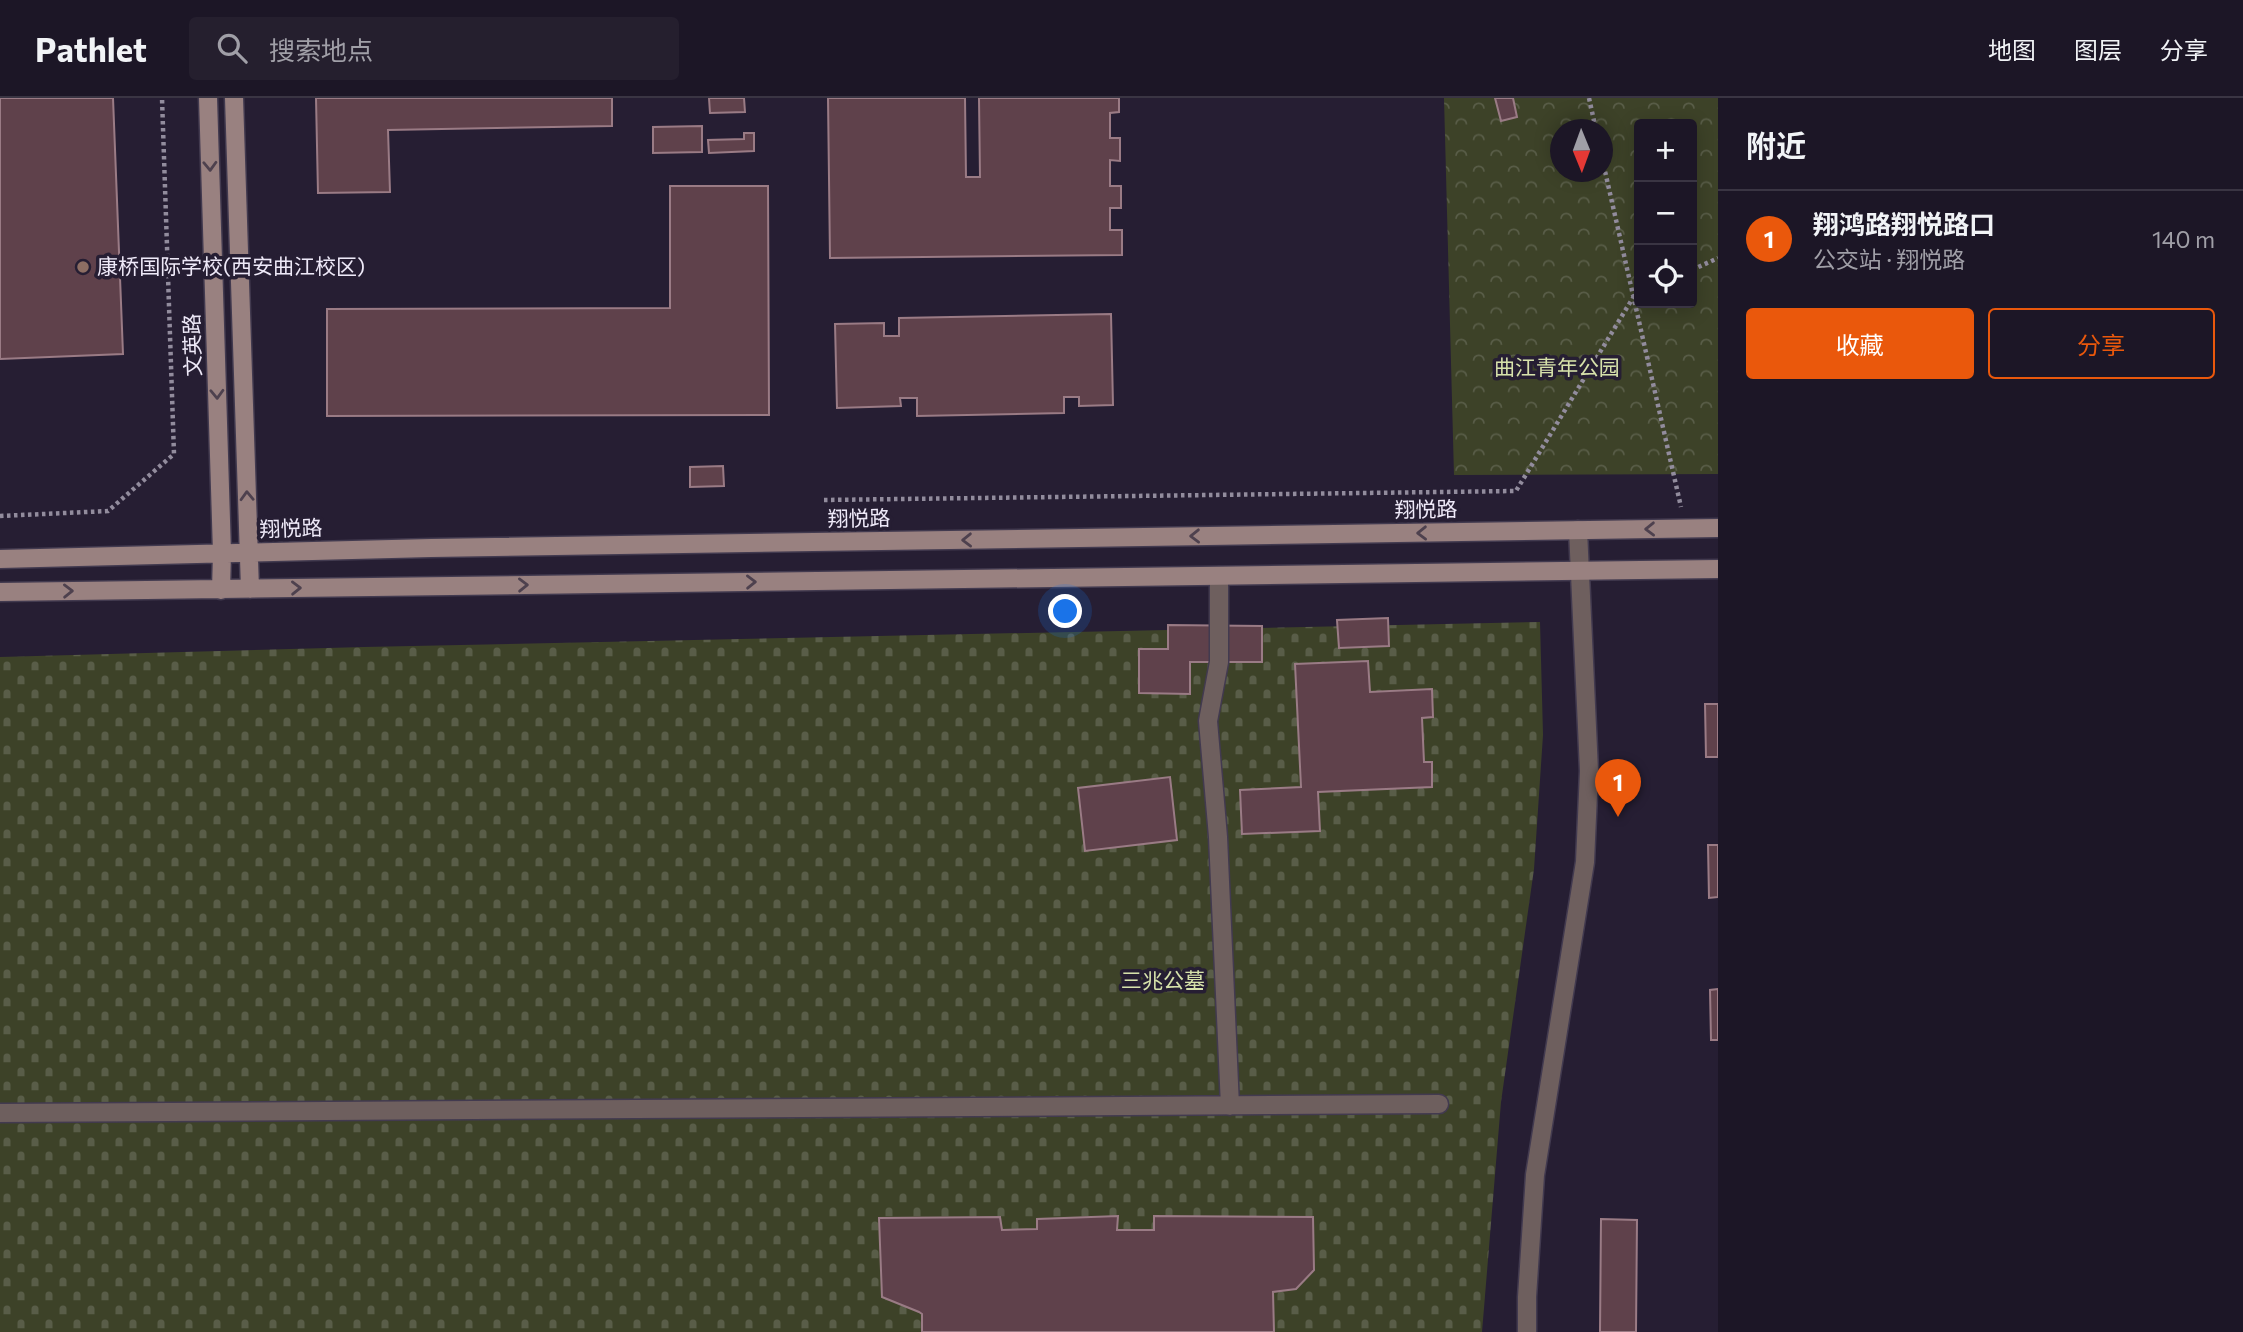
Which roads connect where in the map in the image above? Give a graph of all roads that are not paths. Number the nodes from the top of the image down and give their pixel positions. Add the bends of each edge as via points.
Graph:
1 (208, 98) edge
2 (234, 98) edge
3 (1718, 528) edge
4 (1578, 530) junction
5 (222, 553) junction
6 (248, 553) junction
7 (0, 559) edge
8 (1718, 569) edge
9 (1580, 571) junction
10 (1219, 576) junction
11 (250, 589) junction
12 (221, 590) junction
13 (0, 592) edge
14 (1439, 1104) dead end
15 (1230, 1106) junction
16 (0, 1113) edge
17 (1527, 1332) edge

1 -> 5 street, 文英路
6 -> 2 street
3 -> 4 street, 翔悦路
4 -> 6 street, 翔悦路
4 - 9 street
5 - 6 street, 翔悦路
5 - 7 street, 翔悦路
5 - 12 street, 文英路
6 - 11 street
8 - 9 street
9 - 10 street
9 - 17 street via 1589,771 1585,862 1535,1175
11 -> 10 street
10 - 15 street via 1219,662 1208,720
11 - 12 street
13 -> 12 street
14 - 15 street
15 - 16 street

